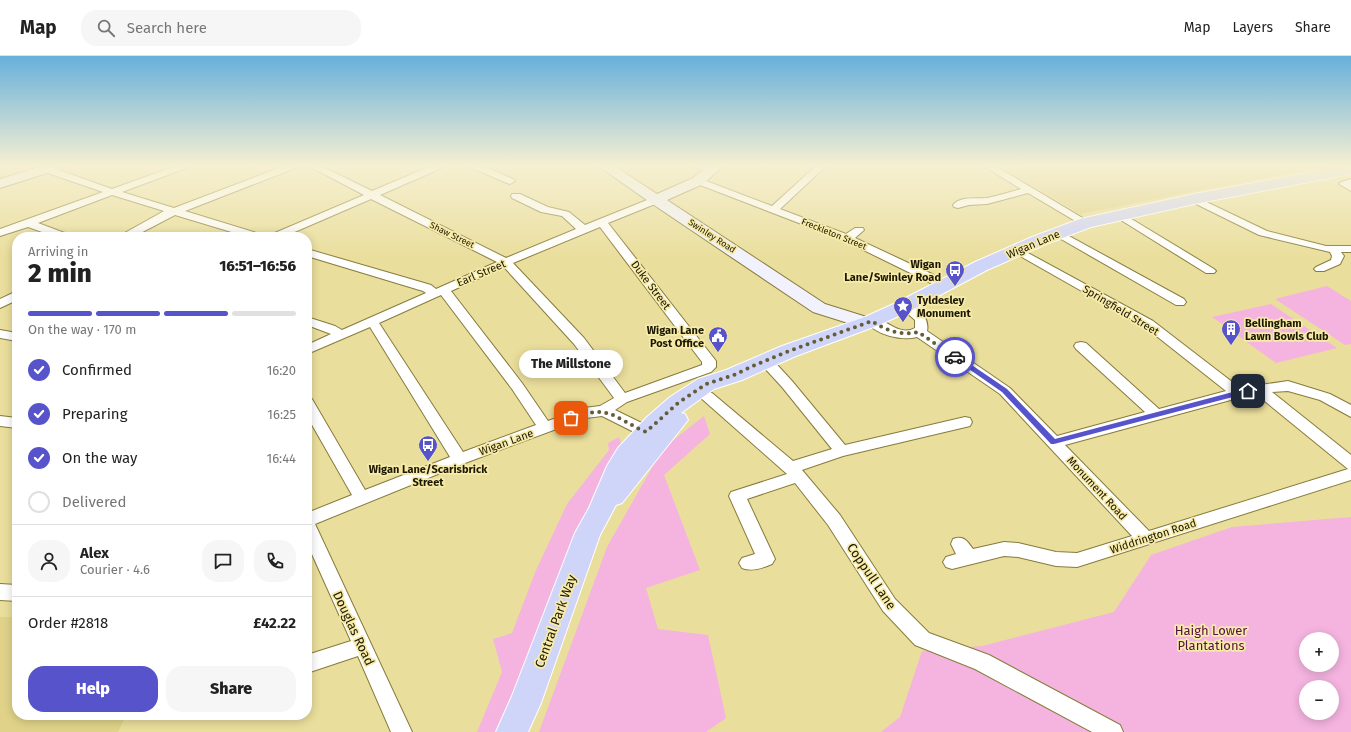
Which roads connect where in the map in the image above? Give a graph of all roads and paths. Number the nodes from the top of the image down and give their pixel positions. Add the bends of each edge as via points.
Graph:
1 (100, 197) edge
2 (127, 197) edge
3 (213, 197) edge
4 (368, 197) edge
5 (375, 197) edge
6 (524, 197) dead end
7 (651, 197) edge
8 (664, 197) edge
9 (738, 197) edge
10 (788, 197) edge
11 (1004, 197) edge
12 (1040, 197) edge
13 (1207, 197) edge
14 (1194, 199) junction
15 (656, 200) junction
16 (958, 205) dead end
17 (773, 210) junction
18 (175, 211) junction
19 (1120, 215) junction
20 (601, 222) junction
21 (28, 223) junction
22 (1086, 223) junction
23 (583, 229) junction
24 (859, 230) dead end
25 (52, 232) edge
26 (135, 232) edge
27 (243, 232) edge
28 (286, 232) edge
29 (0, 233) edge
30 (1058, 233) junction
31 (847, 238) junction
32 (1017, 250) junction
33 (1334, 250) junction
34 (1351, 250) edge
35 (312, 254) edge
36 (506, 262) junction
37 (1320, 269) dead end
38 (1210, 271) dead end
39 (946, 285) junction
40 (438, 291) junction
41 (12, 298) edge
42 (1180, 302) dead end
43 (0, 304) edge
44 (905, 306) junction
45 (819, 308) junction
46 (372, 320) junction
47 (869, 322) junction
48 (312, 323) edge
49 (918, 332) junction
50 (0, 334) edge
51 (341, 335) junction
52 (12, 336) edge
53 (829, 337) junction
54 (1081, 346) dead end
55 (312, 348) edge
56 (765, 360) junction
57 (706, 369) joint
58 (734, 375) junction
59 (1258, 389) junction
60 (1238, 393) junction
61 (707, 396) junction
62 (622, 399) junction
63 (1347, 406) edge
64 (603, 411) junction
65 (312, 412) edge
66 (1156, 414) junction
67 (0, 421) edge
68 (12, 422) edge
69 (965, 422) dead end
70 (545, 428) junction
71 (653, 435) junction
72 (1054, 442) junction
73 (842, 451) junction
74 (460, 459) junction
75 (1351, 464) edge
76 (794, 472) junction
77 (1351, 474) edge
78 (362, 499) junction
79 (312, 518) edge
80 (312, 536) edge
81 (1145, 538) junction
82 (960, 555) dead end
83 (748, 564) dead end
84 (0, 592) edge
85 (12, 593) edge
86 (362, 646) junction
87 (312, 662) edge
88 (402, 732) edge
89 (512, 732) edge
90 (1113, 732) edge

1 - 21 street
2 - 18 street
3 - 18 street
4 - 28 street
5 - 36 street, Shaw Street
6 - 23 street via 545,210 565,214
7 - 15 street, Swinley Road
8 - 15 street
9 - 17 street, Freckleton Street
10 - 17 street
11 - 16 street
12 - 22 street
13 - 14 highway, Wigan Lane
14 - 19 highway, Wigan Lane
14 - 33 street via 1264,233
15 - 20 street, Earl Street
15 - 45 street, Swinley Road
17 - 31 street, Freckleton Street
18 - 26 street
18 - 27 street
19 - 22 highway, Wigan Lane
19 - 38 street
20 - 23 street, Earl Street
20 - 57 street, Duke Street via 709,361
21 - 25 street
21 - 29 street
22 - 30 highway, Wigan Lane
23 - 36 street, Earl Street
24 - 31 street
30 - 32 highway, Wigan Lane
30 - 42 street
31 - 39 street, Freckleton Street
32 - 39 highway, Wigan Lane
32 - 60 street, Springfield Street via 1149,324
33 - 34 street
33 - 37 street via 1338,256 1336,262
35 - 40 street
36 - 40 street, Earl Street
36 - 62 street via 578,341
39 - 44 highway, Wigan Lane
40 - 46 street, Earl Street
40 - 70 street via 517,386
41 - 43 street
44 - 47 highway, Wigan Lane
44 - 49 street via 922,320 921,330
45 - 47 street, Swinley Road
45 - 53 street via 827,322
46 - 51 street, Earl Street
46 - 74 street
47 - 49 street via 902,334
47 - 53 highway, Wigan Lane
48 - 51 street
49 - 72 street, Monument Road via 1005,390
50 - 52 street
51 - 55 street, Earl Street
53 - 56 highway, Wigan Lane
54 - 66 street
56 - 58 highway, Wigan Lane
56 - 73 street
57 - 62 street, Wigan Lane
58 - 61 highway, Wigan Lane
58 - 71 highway, Wigan Lane via 706,384 678,403
59 - 60 street
59 - 63 street via 1288,386
59 - 75 street
60 - 66 street
61 - 71 highway, Central Park Way
61 - 76 street, Coppull Lane
62 - 64 street, Wigan Lane
64 - 70 street, Wigan Lane via 584,413
64 - 71 street
65 - 78 street
66 - 72 street
67 - 68 street
69 - 73 street
70 - 74 street, Wigan Lane
71 - 89 highway, Central Park Way via 588,533
72 - 81 street, Monument Road
73 - 76 street
74 - 78 street, Wigan Lane
76 - 83 street via 737,496 766,559
76 - 90 street, Coppull Lane via 834,520 889,605 922,640 982,662
77 - 81 street, Widdrington Road
78 - 79 street, Wigan Lane
80 - 86 street, Douglas Road
81 - 82 street, Widdrington Road via 1077,560 1056,559 1004,549
84 - 85 street
86 - 87 street
86 - 88 street, Douglas Road

